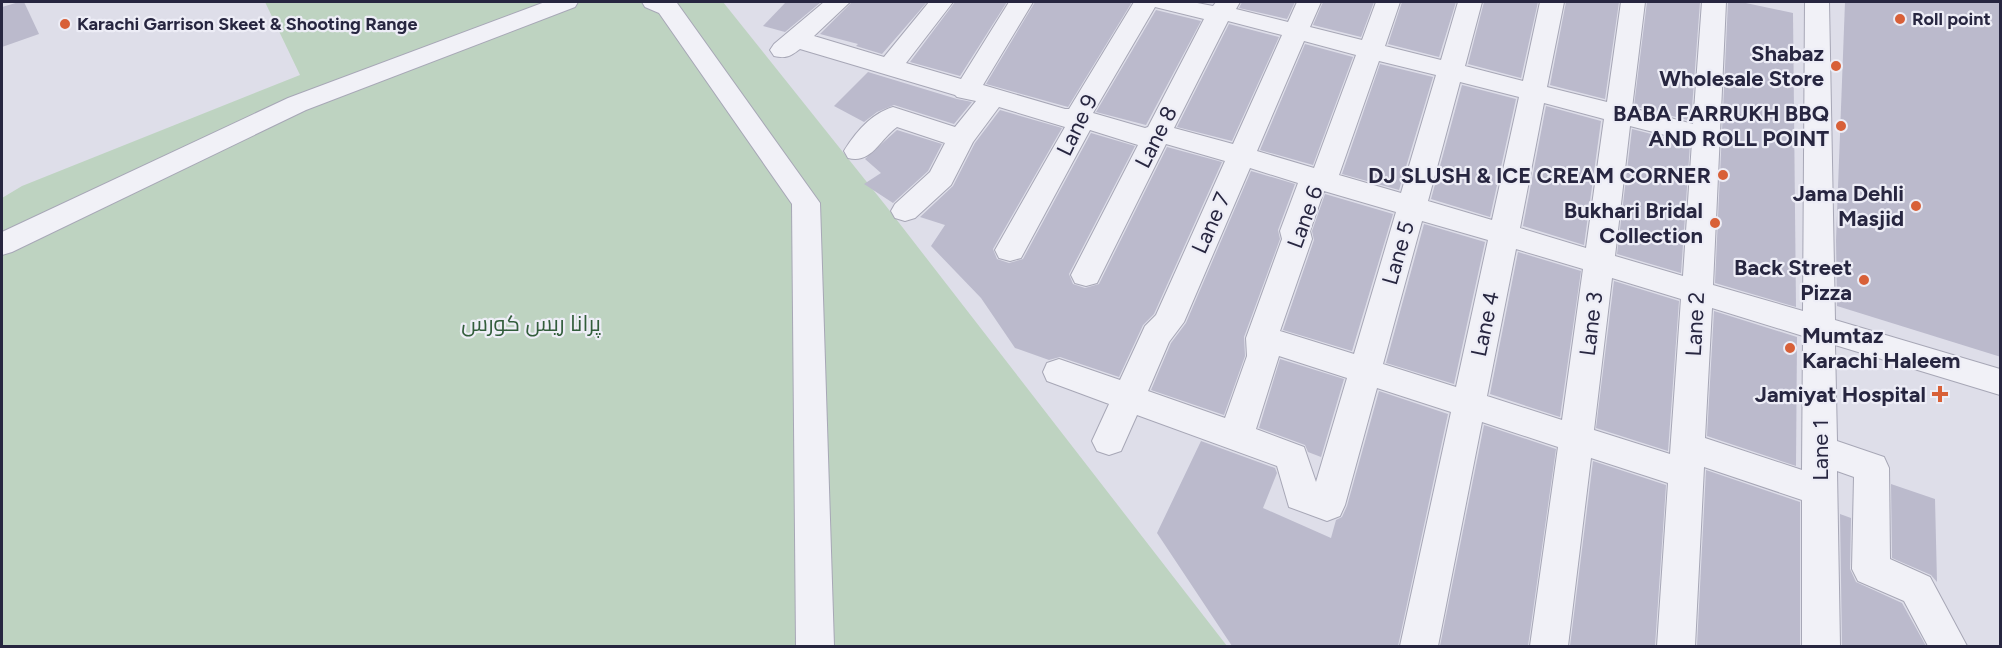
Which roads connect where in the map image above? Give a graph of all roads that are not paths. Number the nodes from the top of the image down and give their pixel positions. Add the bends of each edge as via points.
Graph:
1 (527, 2) edge
2 (566, 2) edge
3 (654, 2) edge
4 (838, 2) edge
5 (941, 2) edge
6 (1021, 2) edge
7 (1146, 2) edge
8 (1163, 2) edge
9 (1309, 2) edge
10 (1388, 2) edge
11 (1470, 2) edge
12 (1552, 2) edge
13 (1633, 2) edge
14 (1714, 2) edge
15 (1809, 3) edge
16 (1225, 8) edge
17 (1296, 31) junction
18 (1370, 51) junction
19 (889, 68) junction
20 (1450, 71) junction
21 (1533, 92) junction
22 (979, 94) junction
23 (1618, 114) junction
24 (1077, 117) junction
25 (1158, 133) junction
26 (1707, 136) junction
27 (961, 139) junction
28 (858, 151) dead end
29 (1241, 156) junction
30 (1317, 179) junction
31 (1411, 207) junction
32 (905, 211) dead end
33 (4, 234) edge
34 (1504, 234) junction
35 (1010, 249) dead end
36 (1599, 262) junction
37 (1086, 275) dead end
38 (1697, 292) junction
39 (1819, 328) junction
40 (1262, 338) junction
41 (1365, 371) junction
42 (1059, 372) dead end
43 (2001, 382) edge
44 (1128, 398) junction
45 (1469, 405) junction
46 (1236, 437) junction
47 (1576, 439) junction
48 (1109, 441) dead end
49 (1820, 450) junction
50 (1687, 460) junction
51 (1820, 491) junction
52 (815, 646) edge
53 (1419, 646) edge
54 (1550, 646) edge
55 (1676, 646) edge
56 (1821, 646) edge
57 (1948, 646) edge

1 - 33 street via 307,85
2 - 33 street via 297,104
3 - 52 street via 668,8 806,203
4 - 19 street via 787,46
5 - 19 street
6 - 22 street
7 - 24 street, Lane 9
8 - 16 street
9 - 17 street, Lane 7
10 - 18 street, Lane 6
11 - 20 street, Lane 5
12 - 21 street, Lane 4
13 - 23 street, Lane 3
14 - 26 street, Lane 2
15 - 39 street, Lane 1
16 - 17 street
16 - 25 street, Lane 8
17 - 18 street
17 - 29 street, Lane 7
18 - 20 street
18 - 30 street, Lane 6 via 1326,173
19 - 22 street
20 - 21 street
20 - 31 street, Lane 5
21 - 23 street
21 - 34 street, Lane 4
22 - 24 street via 1065,118
22 - 27 street
23 - 26 street
23 - 36 street, Lane 3
24 - 25 street via 1146,138
24 - 35 street, Lane 9 via 1079,126
25 - 29 street
25 - 37 street, Lane 8
26 - 38 street, Lane 2
27 - 28 street via 893,116
27 - 32 street via 941,178
29 - 30 street
29 - 44 street, Lane 7 via 1168,322 1156,335
30 - 31 street
30 - 40 street, Lane 6 via 1312,183 1295,231 1297,239
31 - 34 street
31 - 41 street, Lane 5
34 - 36 street
34 - 45 street, Lane 4
36 - 38 street
36 - 47 street, Lane 3
38 - 39 street
38 - 50 street, Lane 2
39 - 43 street
39 - 49 street, Lane 1
40 - 41 street
40 - 46 street, Lane 6 via 1263,356
41 - 45 street
41 - 46 street, Lane 5 via 1327,505 1302,496 1292,457
42 - 44 street
44 - 46 street
44 - 48 street, Lane 7
45 - 47 street
45 - 53 street, Lane 4
47 - 50 street
47 - 54 street, Lane 3
49 - 51 street, Lane 1
49 - 57 street via 1872,468 1871,569 1917,589
50 - 51 street
50 - 55 street, Lane 2
51 - 56 street, Lane 1

